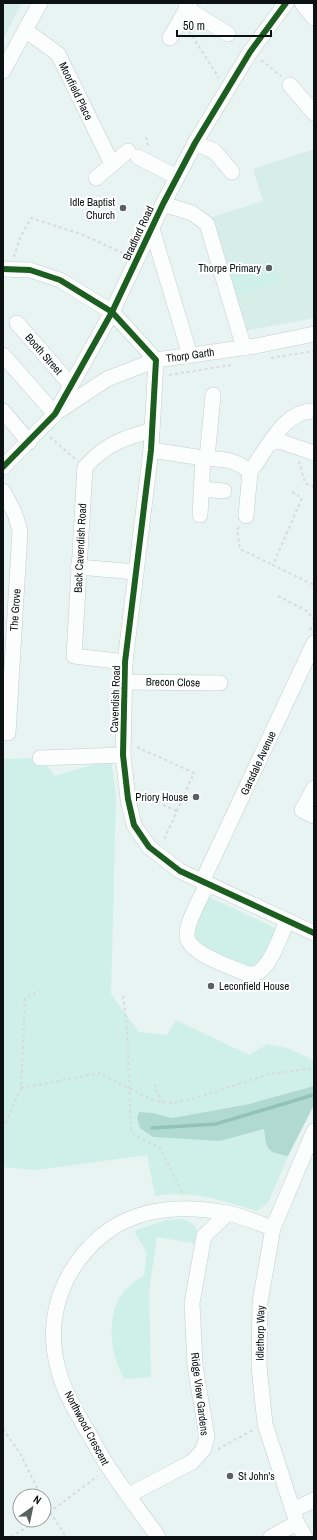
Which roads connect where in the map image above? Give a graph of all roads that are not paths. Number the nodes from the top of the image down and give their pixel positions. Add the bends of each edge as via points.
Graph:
1 (40, 3) edge
2 (286, 3) edge
3 (302, 3) edge
4 (186, 10) edge
5 (314, 18) edge
6 (25, 30) junction
7 (228, 34) dead end
8 (170, 38) dead end
9 (3, 71) edge
10 (290, 85) road end
11 (314, 114) edge
12 (194, 143) junction
13 (112, 164) junction
14 (232, 172) dead end
15 (177, 177) junction
16 (96, 178) dead end
17 (163, 204) junction
18 (152, 229) junction
19 (6, 269) edge
20 (112, 312) junction
21 (17, 322) dead end
22 (314, 334) edge
23 (244, 348) junction
24 (3, 355) edge
25 (190, 355) junction
26 (156, 360) junction
27 (71, 385) junction
28 (213, 395) dead end
29 (3, 411) edge
30 (314, 411) edge
31 (55, 414) junction
32 (152, 430) junction
33 (29, 442) junction
34 (270, 443) junction
35 (151, 450) junction
36 (314, 453) edge
37 (205, 458) junction
38 (3, 467) edge
39 (250, 472) junction
40 (202, 489) junction
41 (3, 491) edge
42 (224, 491) dead end
43 (200, 515) dead end
44 (246, 516) road end
45 (78, 567) junction
46 (136, 572) junction
47 (314, 643) edge
48 (126, 662) junction
49 (125, 682) junction
50 (220, 683) dead end
51 (8, 733) dead end
52 (123, 748) junction
53 (40, 758) dead end
54 (314, 789) edge
55 (308, 813) edge
56 (204, 883) junction
57 (287, 921) junction
58 (314, 933) edge
59 (314, 1131) edge
60 (308, 1158) edge
61 (228, 1213) junction
62 (272, 1228) junction
63 (129, 1495) junction
64 (314, 1500) edge
65 (295, 1517) junction
66 (158, 1537) edge
67 (271, 1537) edge
68 (305, 1537) edge

1 - 6 street
2 - 12 street, Bradford Road via 250,52
3 - 5 street
4 - 7 street
4 - 8 street
6 - 9 street
6 - 13 street, Moorfield Place via 58,54
10 - 11 street
12 - 14 street via 214,151
12 - 15 street, Bradford Road
13 - 15 street via 133,154
13 - 16 street
15 - 17 street, Bradford Road
17 - 18 street, Bradford Road
17 - 23 street via 192,213 207,224
18 - 20 street, Bradford Road
18 - 25 street
19 - 20 street via 30,270 60,280
20 - 26 street
20 - 27 street, Bradford Road
21 - 27 street, Booth Street
22 - 23 street, Thorp Garth
23 - 25 street, Thorp Garth
24 - 31 street
25 - 26 street, Thorp Garth
26 - 31 street, Thorp Garth via 107,379
26 - 32 street, Cavendish Road
27 - 31 street, Bradford Road
28 - 37 street
29 - 33 street
30 - 34 street via 296,415 282,427
31 - 33 street, Bradford Road
32 - 35 street, Cavendish Road
32 - 45 street, Back Cavendish Road via 116,441 96,454 85,467
33 - 38 street, Bradford Road
34 - 36 street via 279,441
34 - 39 street
35 - 37 street
35 - 46 street, Cavendish Road
37 - 39 street via 228,458
37 - 40 street
39 - 44 street
40 - 42 street
40 - 43 street
41 - 51 street, The Grove via 15,514 20,531
45 - 46 street
45 - 48 street, Back Cavendish Road via 74,656
46 - 48 street, Cavendish Road
47 - 56 street, Garsdale Avenue
48 - 49 street, Cavendish Road
49 - 50 street, Brecon Close
49 - 52 street, Cavendish Road
52 - 53 street
52 - 56 street, Cavendish Road via 134,825 149,847 180,871
54 - 55 street
56 - 57 street, Cavendish Road
56 - 57 street via 188,926 187,936 189,944 198,952 245,973 260,972
57 - 58 street, Cavendish Road
59 - 60 street, Idlethorp Way
60 - 62 street, Idlethorp Way
61 - 62 street, Northwood Crescent
61 - 63 street, Ridge View Gardens via 204,1236 192,1303 195,1366 207,1437 203,1450 192,1462
61 - 63 street, Northwood Crescent via 193,1208 145,1212 118,1223 92,1242 61,1289 53,1343 59,1373 75,1410 108,1468
62 - 65 street, Idlethorp Way via 260,1302 259,1366 265,1424
63 - 66 street, Northwood Crescent
64 - 65 street
65 - 67 street
65 - 68 street, Idlethorp Way

